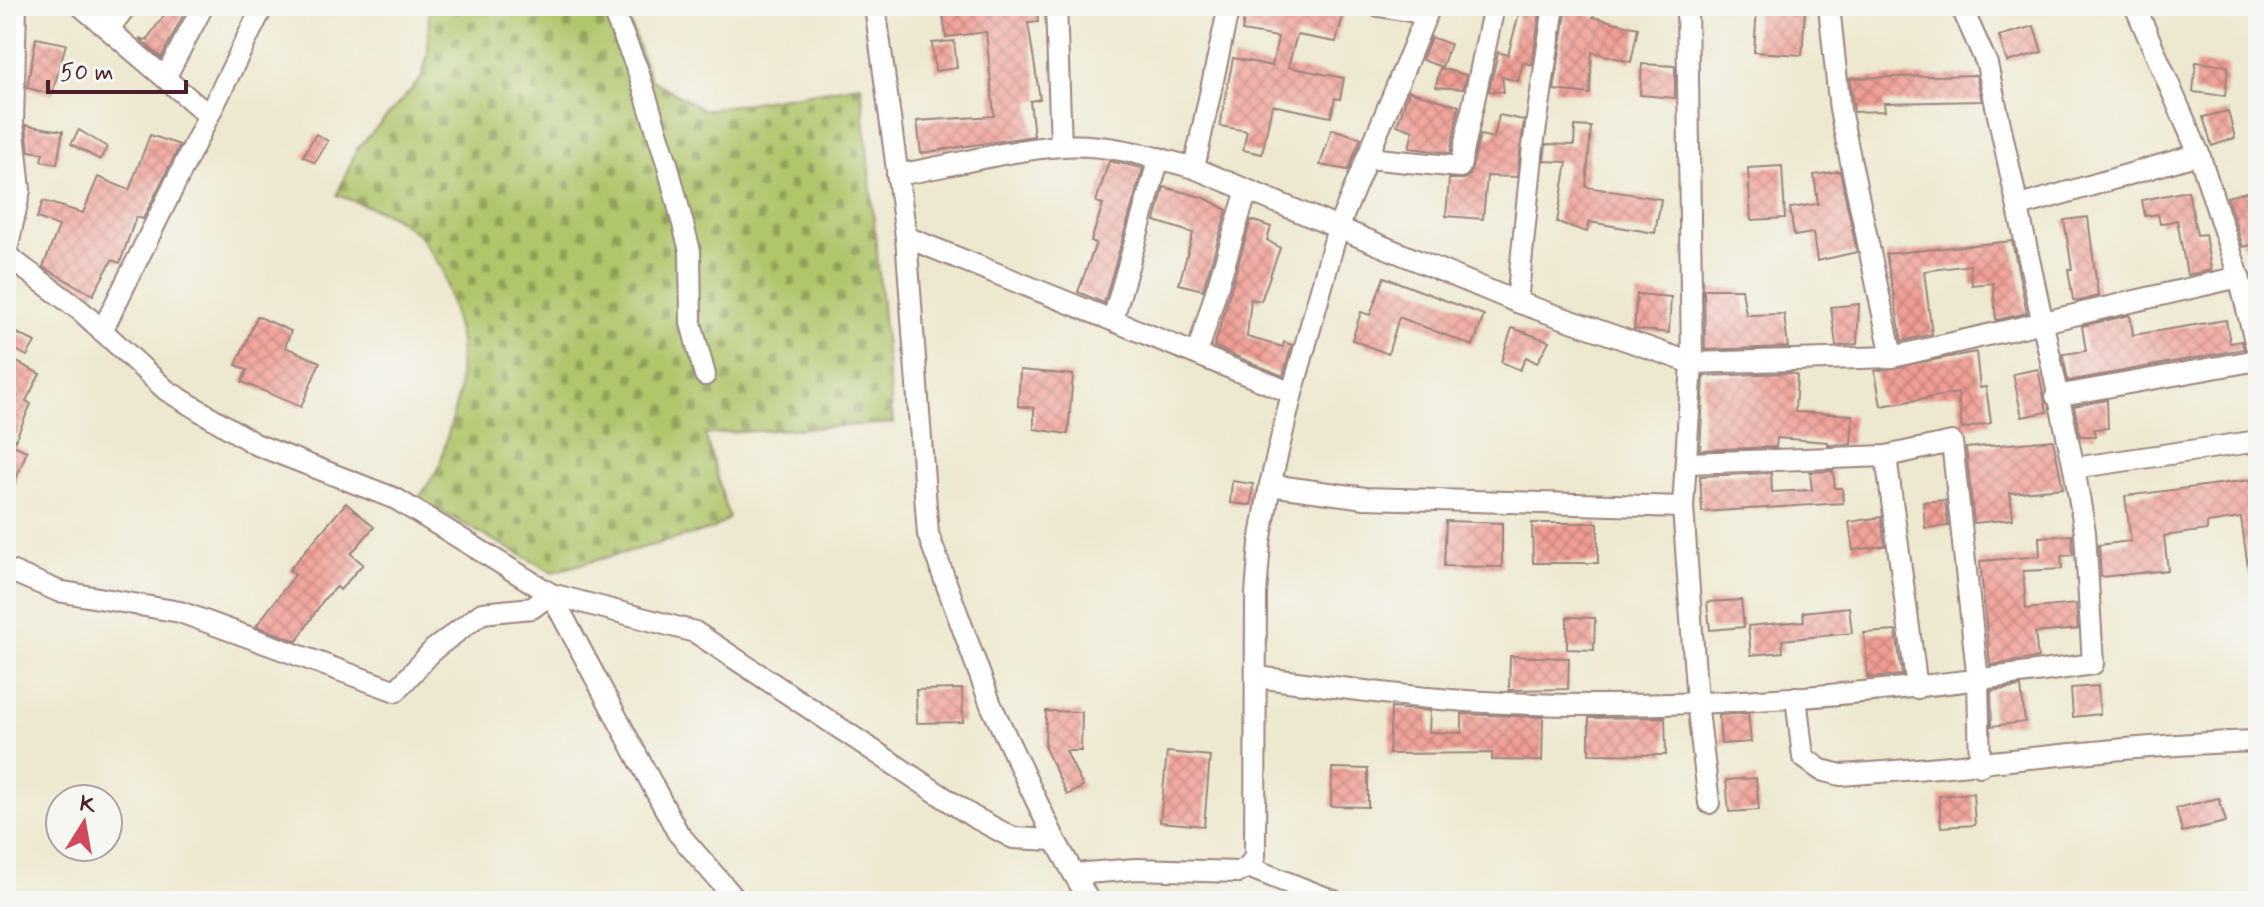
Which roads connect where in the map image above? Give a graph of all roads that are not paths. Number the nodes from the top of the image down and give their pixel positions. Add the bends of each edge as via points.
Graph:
1 (16, 6) edge
2 (81, 6) edge
3 (126, 6) edge
4 (203, 6) edge
5 (263, 6) edge
6 (611, 6) edge
7 (875, 6) edge
8 (1056, 6) edge
9 (1229, 6) edge
10 (1379, 6) edge
11 (1494, 6) edge
12 (1554, 6) edge
13 (1687, 6) edge
14 (1829, 6) edge
15 (1961, 6) edge
16 (2135, 6) edge
17 (1428, 10) edge
18 (109, 29) junction
19 (166, 76) junction
20 (207, 114) junction
21 (1061, 146) junction
22 (2199, 154) junction
23 (11, 157) edge
24 (1159, 158) junction
25 (1367, 158) junction
26 (1194, 168) junction
27 (897, 175) junction
28 (1247, 190) junction
29 (2020, 206) junction
30 (1338, 228) junction
31 (906, 237) junction
32 (6, 255) edge
33 (2239, 277) junction
34 (1517, 302) junction
35 (1113, 319) junction
36 (2041, 320) junction
37 (102, 331) junction
38 (2258, 353) edge
39 (1197, 354) junction
40 (1892, 357) junction
41 (2258, 360) edge
42 (1692, 363) junction
43 (705, 375) dead end
44 (1292, 393) junction
45 (2056, 396) junction
46 (2258, 441) edge
47 (1886, 456) junction
48 (1688, 463) junction
49 (2074, 468) junction
50 (1270, 485) junction
51 (1683, 507) junction
52 (6, 569) edge
53 (551, 594) junction
54 (1256, 677) junction
55 (1978, 681) junction
56 (1917, 688) junction
57 (1796, 697) junction
58 (1697, 702) junction
59 (2258, 741) edge
60 (1980, 766) junction
61 (1709, 803) dead end
62 (1055, 840) junction
63 (1248, 867) junction
64 (1074, 874) junction
65 (737, 901) edge
66 (1089, 901) edge
67 (1334, 901) edge

1 - 23 street
2 - 18 street
3 - 18 street
4 - 19 street
5 - 20 street
6 - 43 street via 637,68 690,251 691,323
7 - 27 street
8 - 21 street
9 - 26 street
10 - 17 street
11 - 25 street via 1460,167
12 - 34 street
13 - 42 street
14 - 40 street via 1840,110
15 - 29 street via 1987,64
16 - 22 street
17 - 25 street
18 - 19 street
19 - 20 street
20 - 37 street
21 - 24 street
21 - 27 street
22 - 29 street
22 - 33 street
23 - 32 street via 20,190
24 - 26 street
24 - 35 street
25 - 30 street
26 - 28 street
27 - 31 street
28 - 30 street
28 - 39 street
29 - 36 street
30 - 34 street
30 - 44 street
31 - 35 street
31 - 62 street via 928,534 991,705
32 - 37 street
33 - 36 street
33 - 38 street
34 - 42 street
35 - 39 street
36 - 40 street
36 - 45 street
37 - 53 street via 166,390 255,444 396,499
39 - 44 street
40 - 42 street
41 - 45 street
42 - 48 street
44 - 50 street
45 - 49 street
46 - 49 street
47 - 48 street
47 - 55 street via 1952,442
47 - 56 street
48 - 51 street
49 - 55 street via 2085,532 2093,664
50 - 51 street via 1365,498
50 - 54 street via 1259,556
51 - 58 street
52 - 53 street via 58,591 180,612 396,691 434,649 482,613 532,608
53 - 62 street via 695,632 972,816 1013,838
53 - 65 street via 678,833
54 - 58 street via 1465,701
54 - 63 street via 1258,844
55 - 56 street
55 - 60 street
56 - 57 street
57 - 58 street
57 - 60 street via 1803,757 1821,770 1841,775
58 - 61 street
59 - 60 street via 2098,749
62 - 64 street
63 - 64 street via 1238,872 1136,869
63 - 67 street
64 - 66 street

